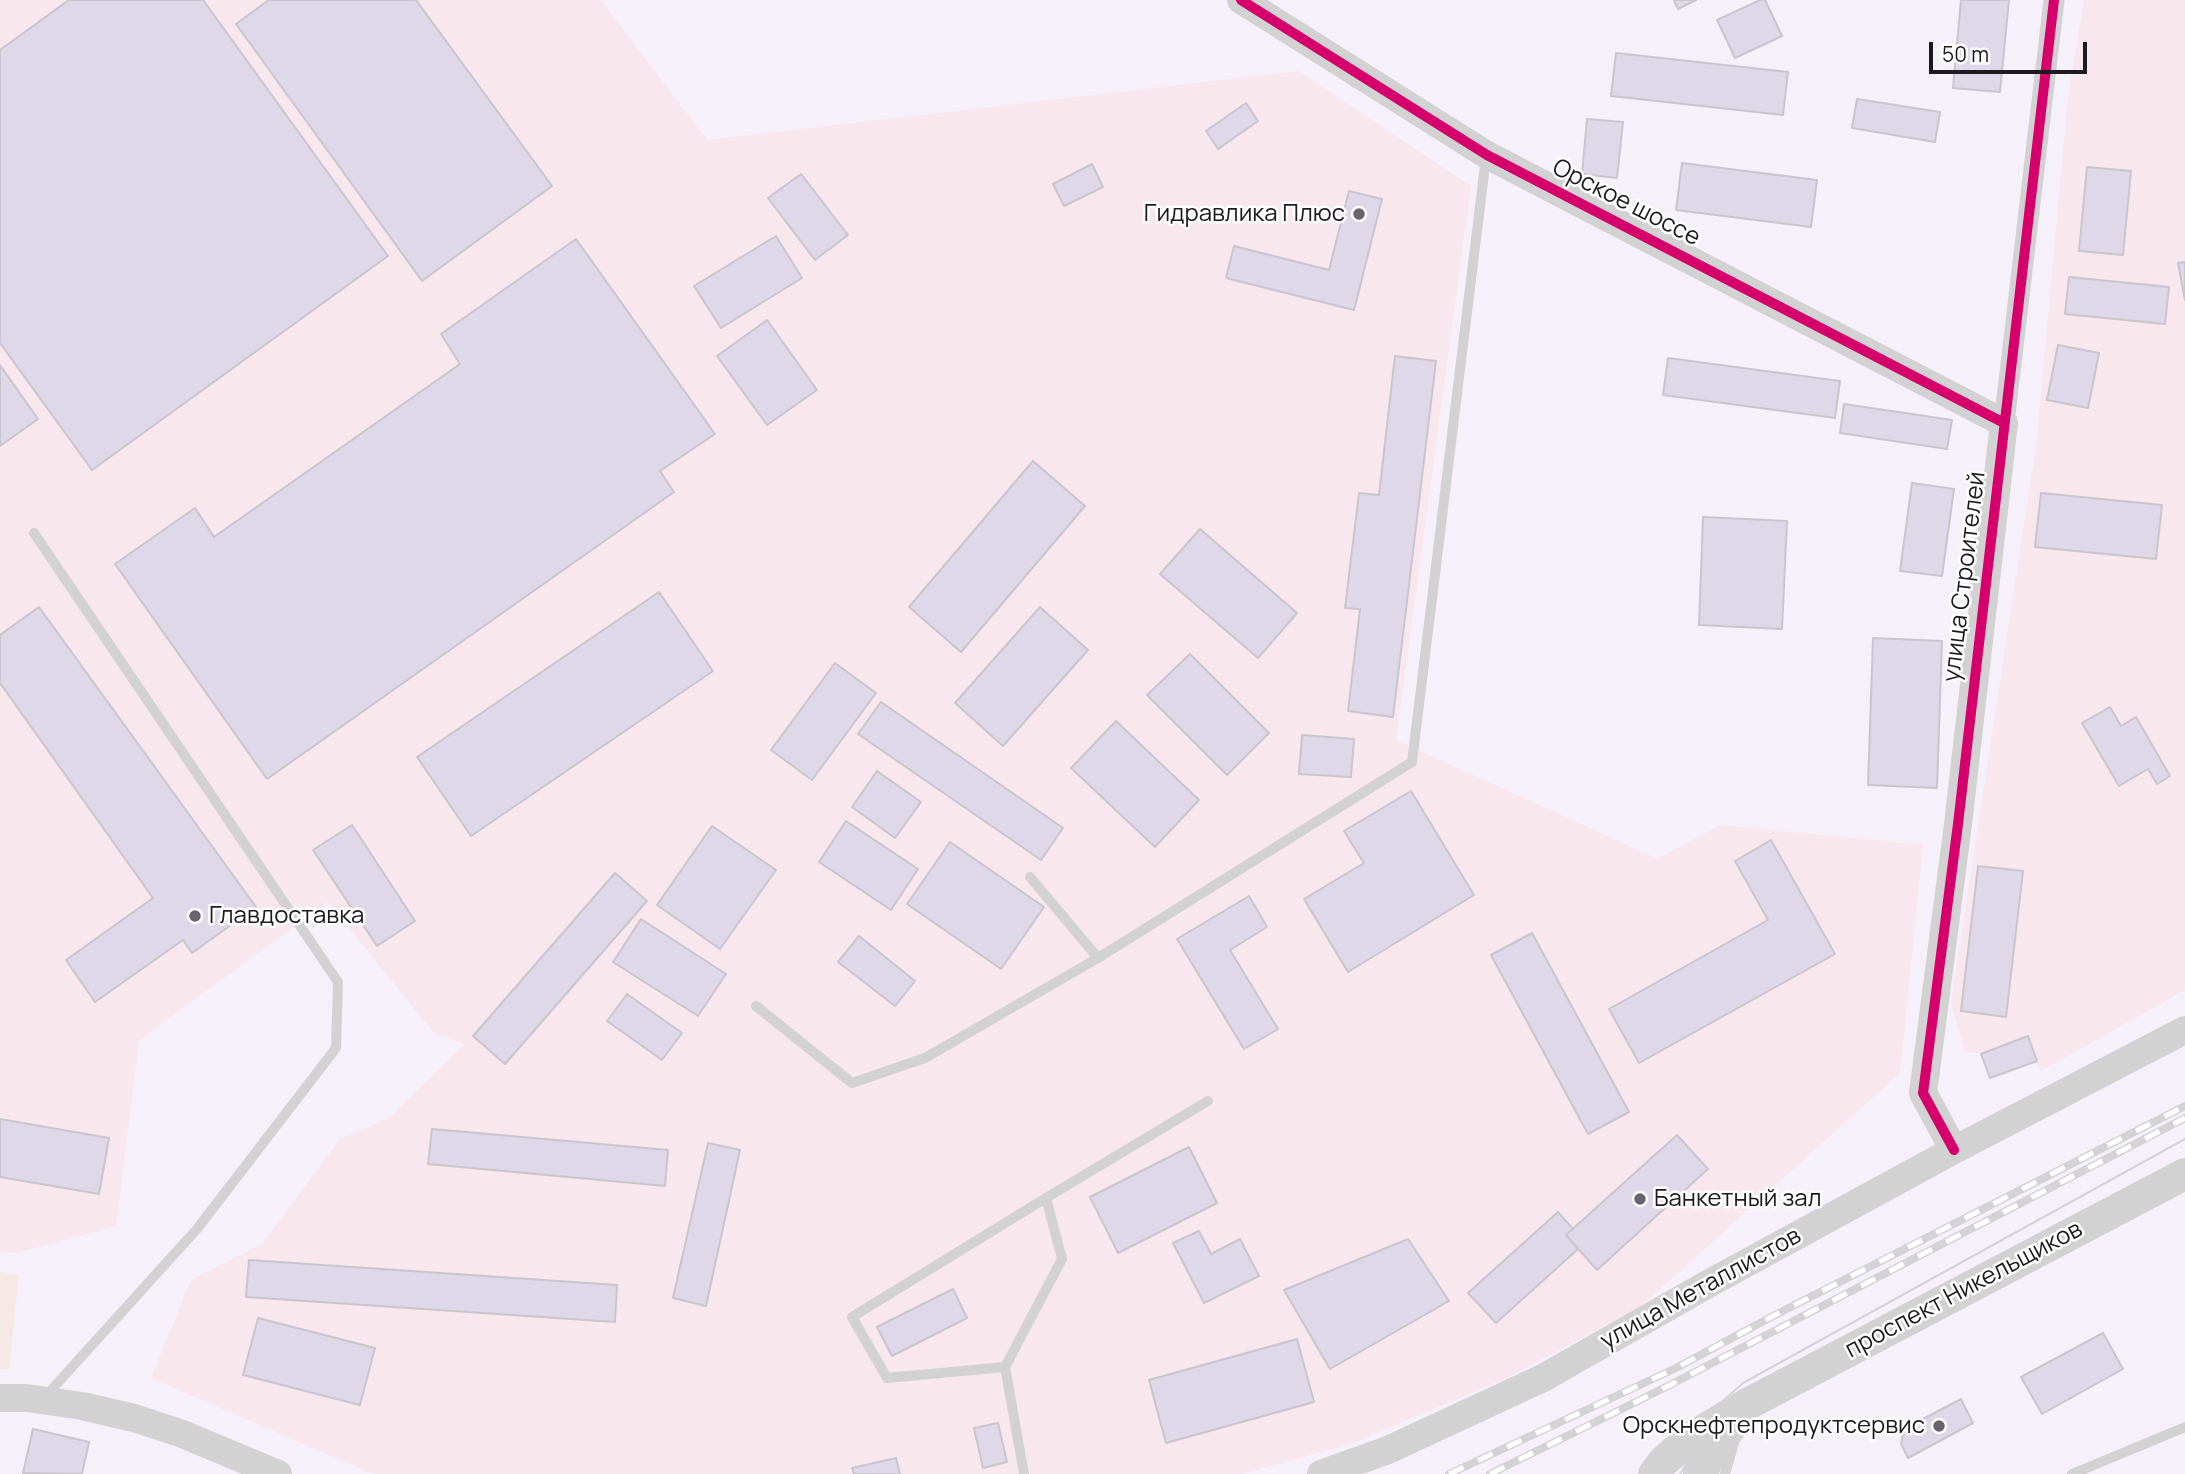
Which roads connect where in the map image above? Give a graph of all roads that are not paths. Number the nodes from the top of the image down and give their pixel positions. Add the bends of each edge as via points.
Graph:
1 (1241, 0) edge
2 (2054, 0) edge
3 (1487, 155) junction
4 (2004, 423) junction
5 (34, 533) dead end
6 (1030, 877) dead end
7 (1098, 958) junction
8 (756, 1006) dead end
9 (2185, 1030) edge
10 (1208, 1101) dead end
11 (1954, 1150) junction
12 (2185, 1174) edge
13 (1046, 1198) junction
14 (1005, 1367) junction
15 (0, 1398) edge
16 (42, 1400) junction
17 (1744, 1406) junction
18 (2185, 1427) edge
19 (278, 1474) edge
20 (1024, 1474) edge
21 (1321, 1474) edge
22 (1654, 1474) edge
23 (1699, 1474) edge
24 (1725, 1474) edge
25 (2072, 1474) edge

1 - 3 street, Орское шоссе
2 - 4 street, улица Строителей
3 - 4 street, Орское шоссе
3 - 7 lane via 1412,762
4 - 11 street, улица Строителей via 1923,1093
5 - 16 lane via 338,982 336,1048 197,1228
6 - 7 lane
7 - 8 lane via 925,1058 852,1083
9 - 11 street, улица Металлистов
10 - 13 lane
11 - 21 street, улица Металлистов via 1544,1378 1388,1450
12 - 17 main road, проспект Никельщиков
13 - 14 lane via 1062,1259
13 - 14 lane via 852,1317 887,1378
14 - 20 lane
15 - 16 street
16 - 19 street via 134,1418
17 - 22 main road via 1689,1438
17 - 23 main road
17 - 24 lane
18 - 25 lane

